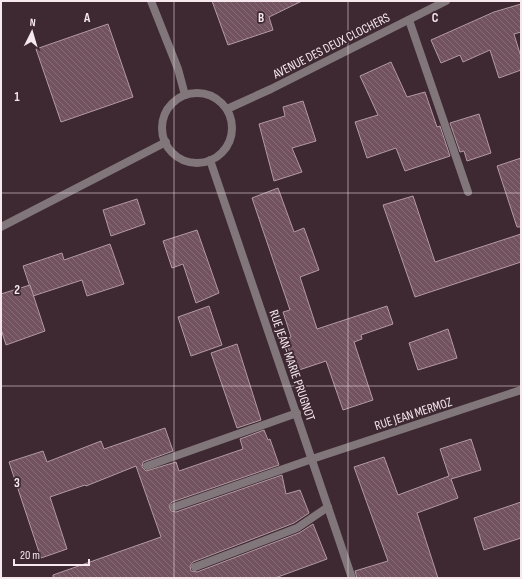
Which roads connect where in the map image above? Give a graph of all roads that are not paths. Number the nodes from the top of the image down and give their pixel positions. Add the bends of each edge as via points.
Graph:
1 (151, 1) edge
2 (446, 1) edge
3 (409, 20) junction
4 (185, 95) junction
5 (227, 109) junction
6 (166, 142) junction
7 (210, 160) junction
8 (468, 192) dead end
9 (1, 227) edge
10 (521, 390) edge
11 (296, 413) junction
12 (312, 459) junction
13 (147, 466) dead end
14 (174, 507) dead end
15 (328, 507) junction
16 (195, 567) dead end
17 (350, 577) edge

1 - 4 street via 178,69
2 - 3 street, AVENUE DES DEUX CLOCHERS
3 - 5 street, AVENUE DES DEUX CLOCHERS via 271,90
3 - 8 street
4 - 5 street via 208,94 219,100
4 - 6 street via 167,109 162,131
5 - 7 street via 232,120 228,144 221,154
6 - 7 street via 171,151 180,158 190,162
6 - 9 street
7 - 11 street, RUE JEAN-MARIE PRUGNOT
10 - 12 street, RUE JEAN MERMOZ
11 - 12 street, RUE JEAN-MARIE PRUGNOT
11 - 13 street
12 - 14 street, RUE JEAN MERMOZ
12 - 15 street, RUE JEAN-MARIE PRUGNOT
15 - 16 street via 297,528
15 - 17 street, RUE JEAN-MARIE PRUGNOT

